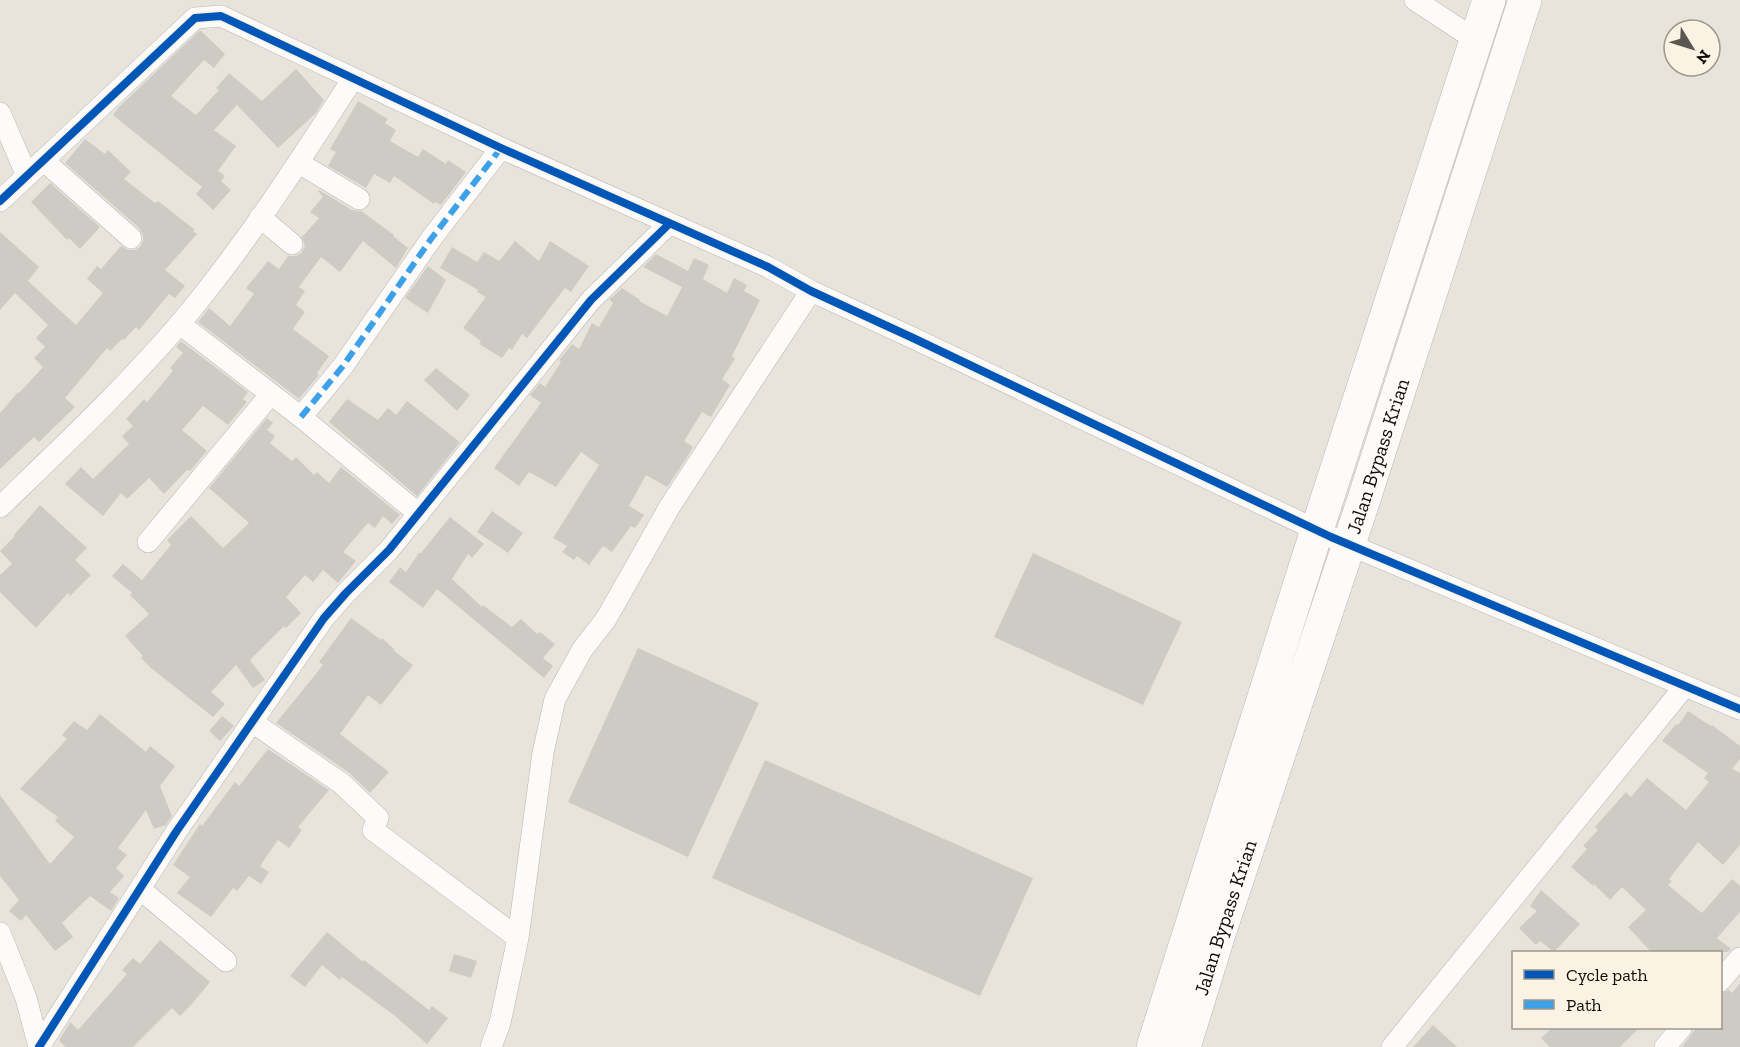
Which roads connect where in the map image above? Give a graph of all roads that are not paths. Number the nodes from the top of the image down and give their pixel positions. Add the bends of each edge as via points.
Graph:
1 (1415, 0) edge
2 (1489, 0) edge
3 (1525, 0) edge
4 (1476, 40) junction
5 (352, 80) junction
6 (0, 113) edge
7 (501, 148) junction
8 (43, 160) junction
9 (299, 164) junction
10 (27, 176) junction
11 (359, 199) dead end
12 (0, 201) edge
13 (260, 217) junction
14 (669, 224) junction
15 (131, 238) dead end
16 (292, 244) dead end
17 (811, 291) junction
18 (180, 324) junction
19 (270, 395) junction
20 (301, 417) junction
21 (0, 507) edge
22 (419, 514) junction
23 (1317, 530) junction
24 (148, 542) dead end
25 (1348, 544) junction
26 (1685, 686) junction
27 (1740, 709) edge
28 (252, 722) junction
29 (140, 889) junction
30 (0, 933) edge
31 (518, 938) junction
32 (1740, 958) edge
33 (226, 961) dead end
34 (1722, 979) edge
35 (39, 1047) edge
36 (491, 1047) edge
37 (1153, 1047) edge
38 (1184, 1047) edge
39 (1392, 1047) edge

1 - 4 street
2 - 4 highway, Jalan Bypass Krian
3 - 25 highway, Jalan Bypass Krian
4 - 23 highway, Jalan Bypass Krian
5 - 7 street
5 - 8 street via 237,22 221,16 195,18
5 - 9 street
6 - 10 street
7 - 14 street
7 - 20 street via 431,239 343,366
8 - 10 street
8 - 15 street
9 - 11 street
9 - 13 street
10 - 12 street
13 - 16 street
13 - 18 street
14 - 17 street via 768,267
14 - 22 street via 591,300
17 - 23 street
17 - 31 street via 670,506 555,699 543,753
18 - 19 street
18 - 21 street
19 - 20 street
19 - 24 street
20 - 22 street
22 - 28 street via 324,618
23 - 25 street
23 - 37 highway, Jalan Bypass Krian
25 - 26 street
25 - 38 highway, Jalan Bypass Krian
26 - 27 street
26 - 39 street
28 - 29 street
28 - 31 street via 341,783 378,818 373,830
29 - 33 street
29 - 35 street
30 - 35 street via 26,998
31 - 36 street
32 - 34 street

